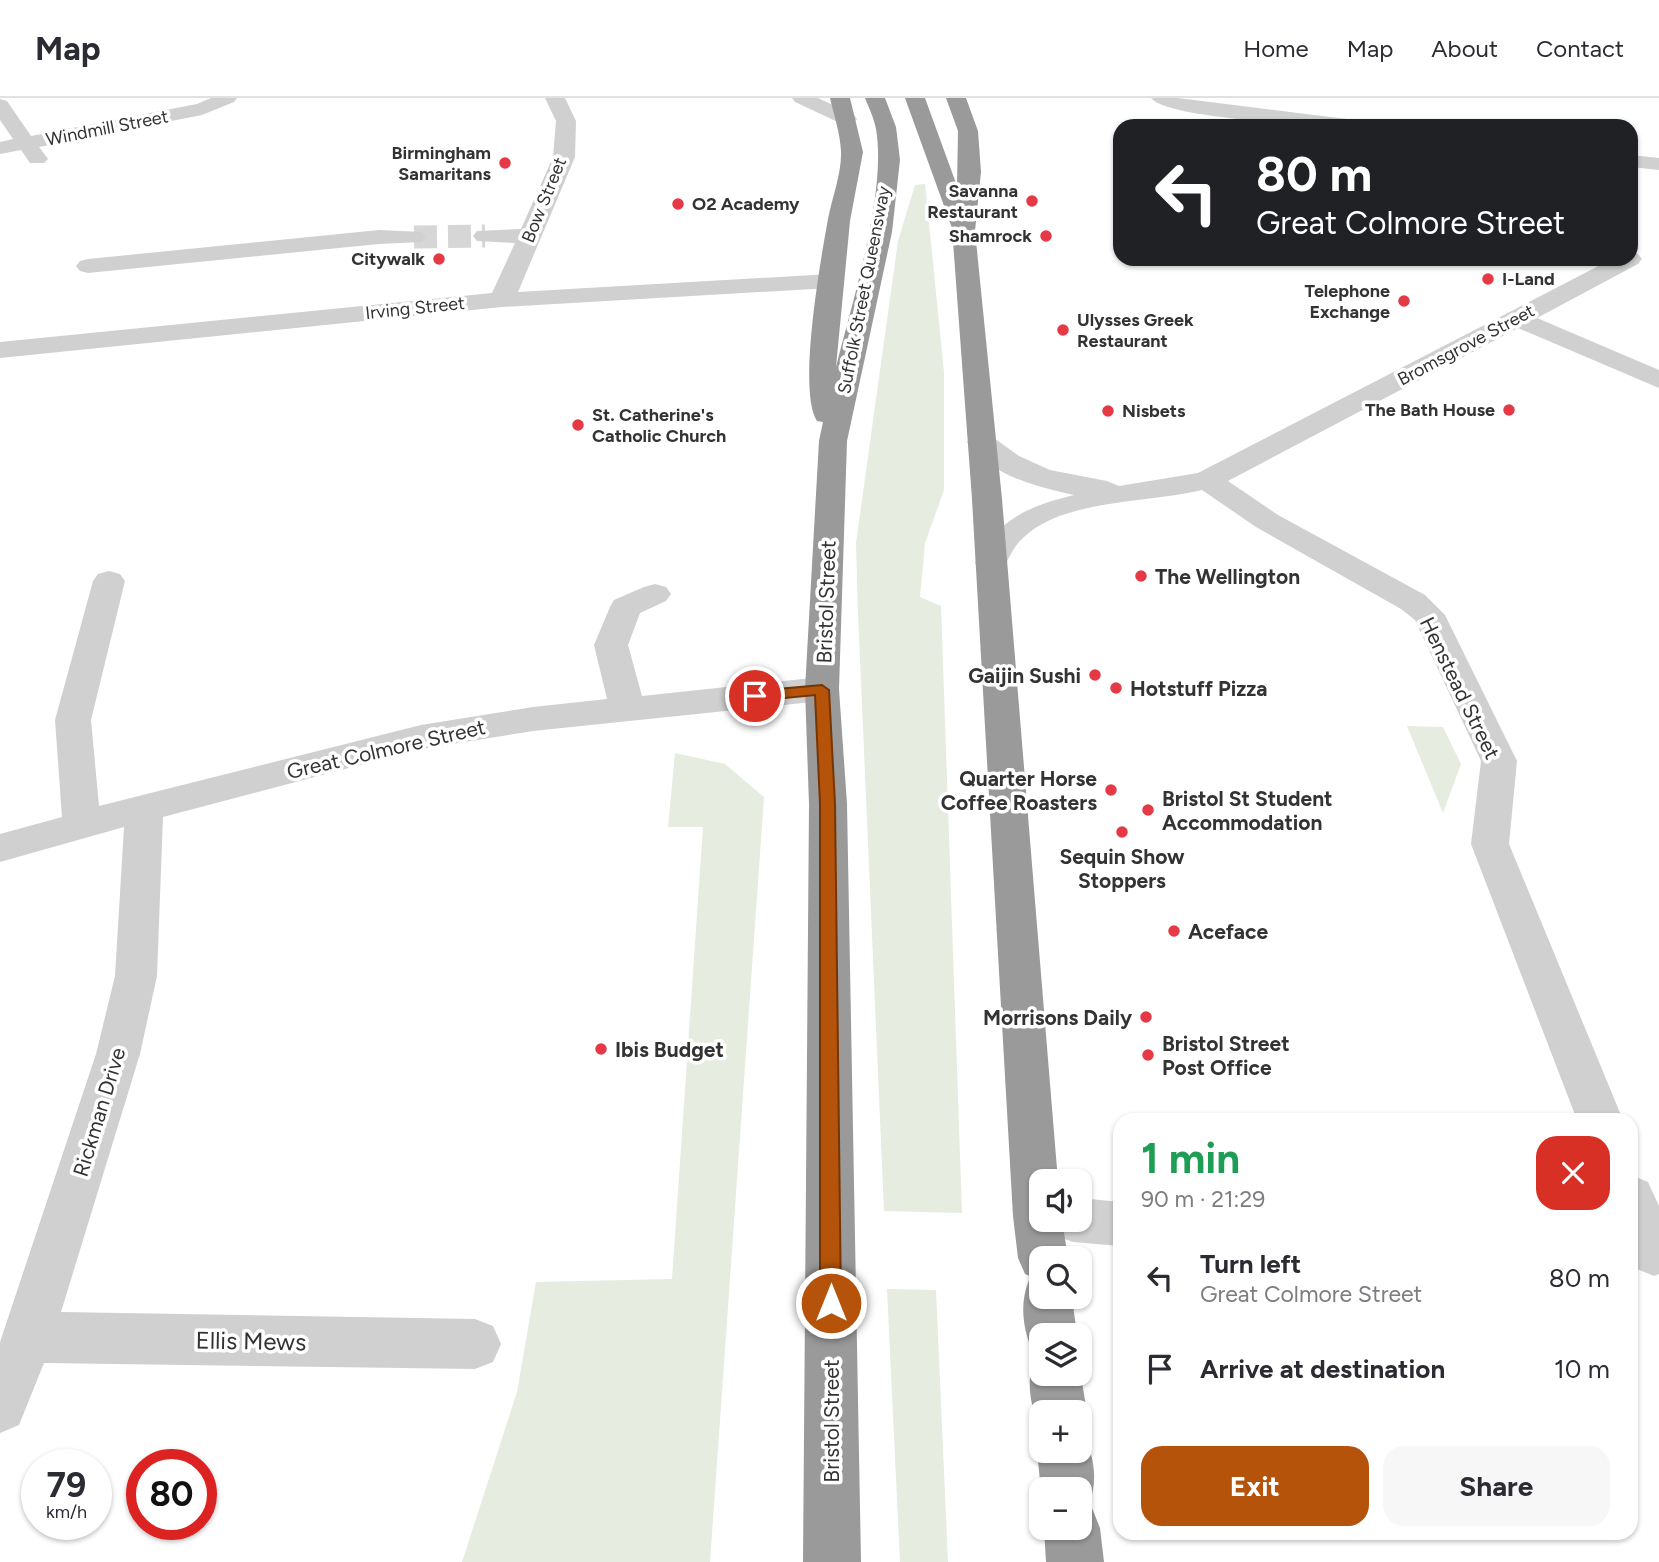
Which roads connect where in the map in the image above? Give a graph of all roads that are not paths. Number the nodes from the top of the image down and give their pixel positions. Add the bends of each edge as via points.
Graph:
1 (555, 98) edge
2 (802, 98) edge
3 (875, 98) edge
4 (915, 98) edge
5 (956, 98) edge
6 (1161, 98) edge
7 (230, 101) edge
8 (0, 105) edge
9 (844, 108) edge
10 (1260, 119) edge
11 (0, 148) edge
12 (32, 151) junction
13 (1638, 162) edge
14 (1659, 164) edge
15 (963, 231) junction
16 (485, 236) tunnel mouth
17 (530, 236) junction
18 (414, 237) tunnel mouth
19 (88, 266) dead end
20 (1617, 266) edge
21 (831, 281) junction
22 (502, 300) junction
23 (1517, 318) junction
24 (5, 357) edge
25 (1659, 380) edge
26 (833, 441) junction
27 (981, 442) junction
28 (1209, 480) junction
29 (1146, 492) junction
30 (991, 563) junction
31 (109, 581) dead end
32 (655, 594) dead end
33 (822, 690) junction
34 (628, 711) junction
35 (144, 808) junction
36 (82, 825) junction
37 (0, 848) edge
38 (1597, 1113) edge
39 (1044, 1169) edge
40 (1638, 1220) edge
41 (1113, 1224) edge
42 (1092, 1226) edge
43 (1648, 1253) edge
44 (27, 1337) junction
45 (475, 1344) dead end
46 (0, 1406) edge
47 (1073, 1540) edge
48 (832, 1562) edge
49 (1075, 1562) edge

1 - 17 street, Bow Street via 566,121 564,157
2 - 9 street
3 - 26 highway, Suffolk Street Queensway via 886,127 889,160 880,232
4 - 15 highway
5 - 15 highway via 968,131 970,172
6 - 10 street
7 - 12 street, Windmill Street
8 - 12 street
9 - 21 highway via 852,152
11 - 12 street, Windmill Street
13 - 14 street
15 - 27 highway
16 - 17 street
17 - 22 street, Bow Street
18 - 19 street
20 - 23 street, Bromsgrove Street
21 - 22 street, Irving Street
21 - 26 highway via 823,391
22 - 24 street, Irving Street
23 - 25 street
23 - 28 street, Bromsgrove Street
26 - 33 highway, Bristol Street
27 - 29 street, Bromsgrove Street via 1016,467 1049,480 1088,489
27 - 30 highway
28 - 29 street, Bromsgrove Street
28 - 38 street, Henstead Street via 1267,521 1429,615 1499,761 1490,844
29 - 30 street, Bromsgrove Street via 1093,500 1021,524 1001,542
30 - 39 highway
31 - 36 street via 73,720
32 - 34 street via 626,607 611,645
33 - 34 street, Great Colmore Street
33 - 48 highway, Bristol Street via 828,804
34 - 35 street, Great Colmore Street via 533,719 421,737
35 - 36 street, Great Colmore Street
35 - 44 street, Rickman Drive via 136,976 118,1054
36 - 37 street, Great Colmore Street
40 - 43 street
41 - 42 street
44 - 45 street, Ellis Mews
44 - 46 street, Rickman Drive
47 - 49 highway

